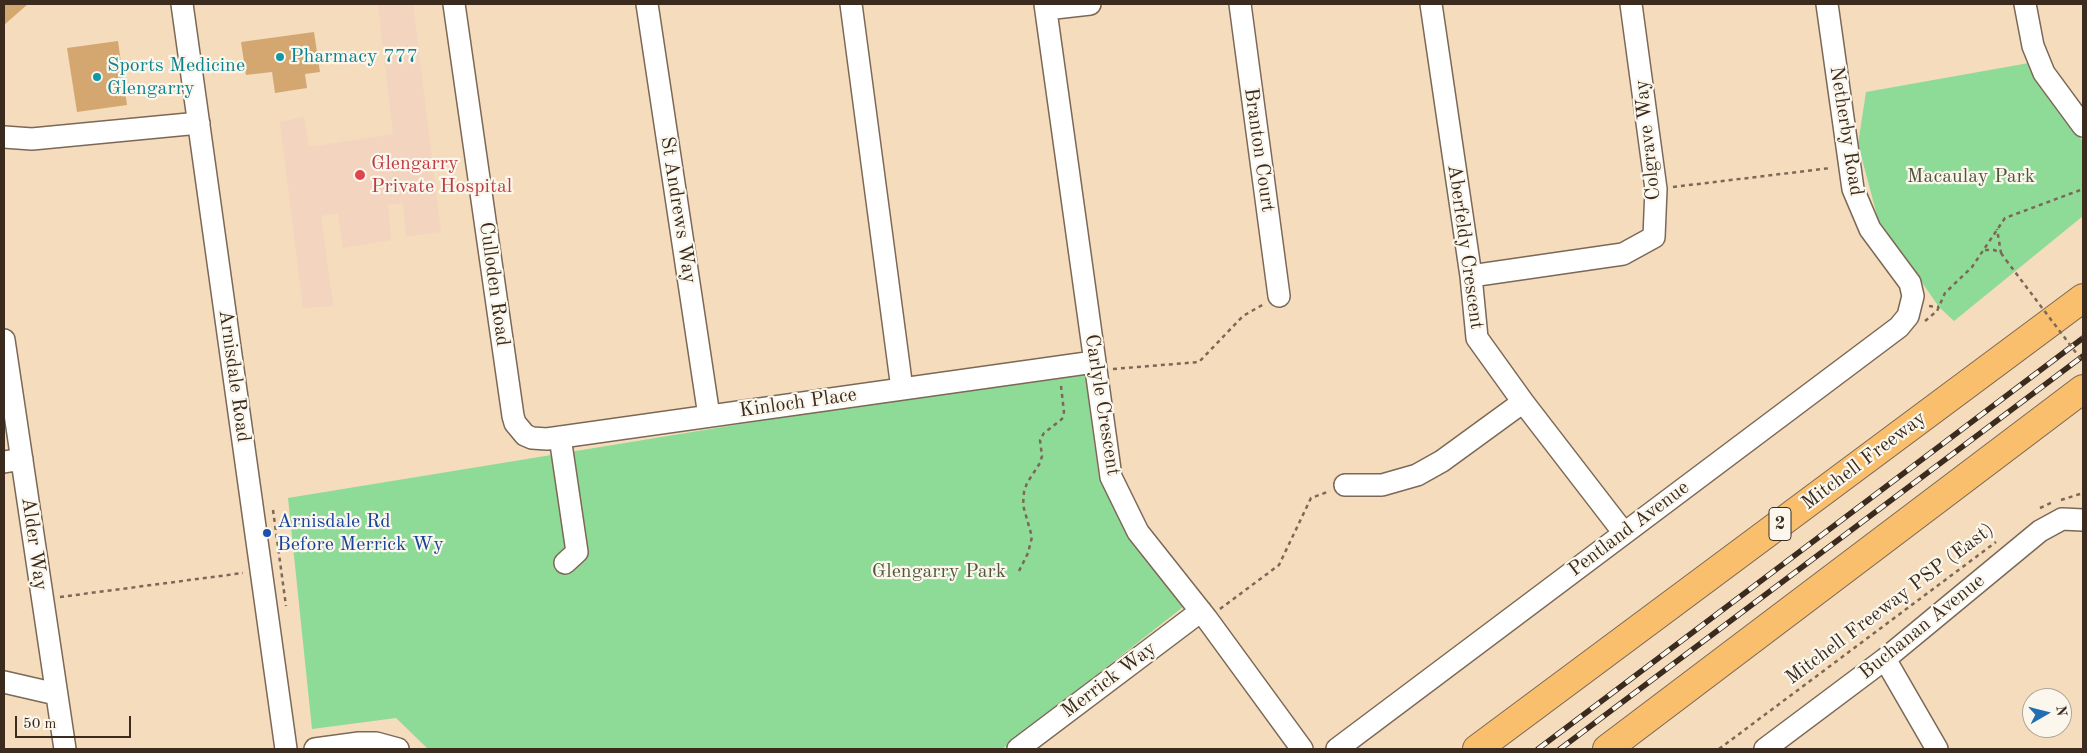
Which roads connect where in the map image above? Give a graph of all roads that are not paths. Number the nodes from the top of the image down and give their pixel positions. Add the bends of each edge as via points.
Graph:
1 (182, 4) edge
2 (454, 4) edge
3 (647, 4) edge
4 (851, 4) edge
5 (1090, 4) edge
6 (1240, 4) edge
7 (1431, 4) edge
8 (1631, 4) edge
9 (1827, 4) edge
10 (2025, 4) edge
11 (1046, 7) edge
12 (199, 123) junction
13 (2083, 126) edge
14 (4, 137) edge
15 (1471, 276) junction
16 (1279, 296) road end
17 (2083, 298) edge
18 (1912, 303) joint
19 (4, 340) edge
20 (1095, 366) junction
21 (902, 389) junction
22 (2083, 389) edge
23 (1523, 402) junction
24 (513, 416) joint
25 (709, 416) junction
26 (560, 437) junction
27 (13, 460) edge
28 (1345, 485) road end
29 (2083, 520) edge
30 (1624, 533) junction
31 (565, 563) dead end
32 (1204, 615) junction
33 (1885, 659) junction
34 (4, 682) edge
35 (56, 694) junction
36 (65, 749) edge
37 (286, 749) edge
38 (315, 749) edge
39 (398, 749) edge
40 (1018, 749) edge
41 (1302, 749) edge
42 (1337, 749) edge
43 (1477, 749) edge
44 (1607, 749) edge
45 (1765, 749) edge
46 (1937, 749) edge

1 - 12 street, Arnisdale Road
2 - 24 street, Culloden Road
3 - 25 street, St Andrews Way
4 - 21 street
5 - 11 street
6 - 16 street, Branton Court
7 - 15 street, Aberfeldy Crescent
8 - 15 street, Colgrave Way via 1656,189 1654,237 1623,254
9 - 18 street, Netherby Road via 1848,166 1860,211 1910,283
10 - 13 street via 2029,32 2041,66
11 - 20 street, Carlyle Crescent
12 - 14 street via 32,140
12 - 37 street, Arnisdale Road
15 - 23 street, Aberfeldy Crescent via 1477,338
17 - 43 highway, Mitchell Freeway / 2
18 - 30 street, Pentland Avenue via 1908,316 1899,327
19 - 27 street, Alder Way
20 - 21 street, Kinloch Place via 1058,367
20 - 32 street, Carlyle Crescent via 1112,477 1138,532
21 - 25 street, Kinloch Place
22 - 44 highway
23 - 28 street via 1442,461 1417,475 1382,485
23 - 30 street, Aberfeldy Crescent
24 - 26 street, Kinloch Place via 519,430 532,438
25 - 26 street, Kinloch Place
26 - 31 street via 576,552
27 - 35 street, Alder Way via 42,600
29 - 33 street, Buchanan Avenue via 2062,519 2040,531
30 - 42 street, Pentland Avenue
32 - 40 street, Merrick Way
32 - 41 street, Carlyle Crescent
33 - 45 street, Buchanan Avenue
33 - 46 street
34 - 35 street
35 - 36 street, Alder Way
38 - 39 street via 359,743 376,743

